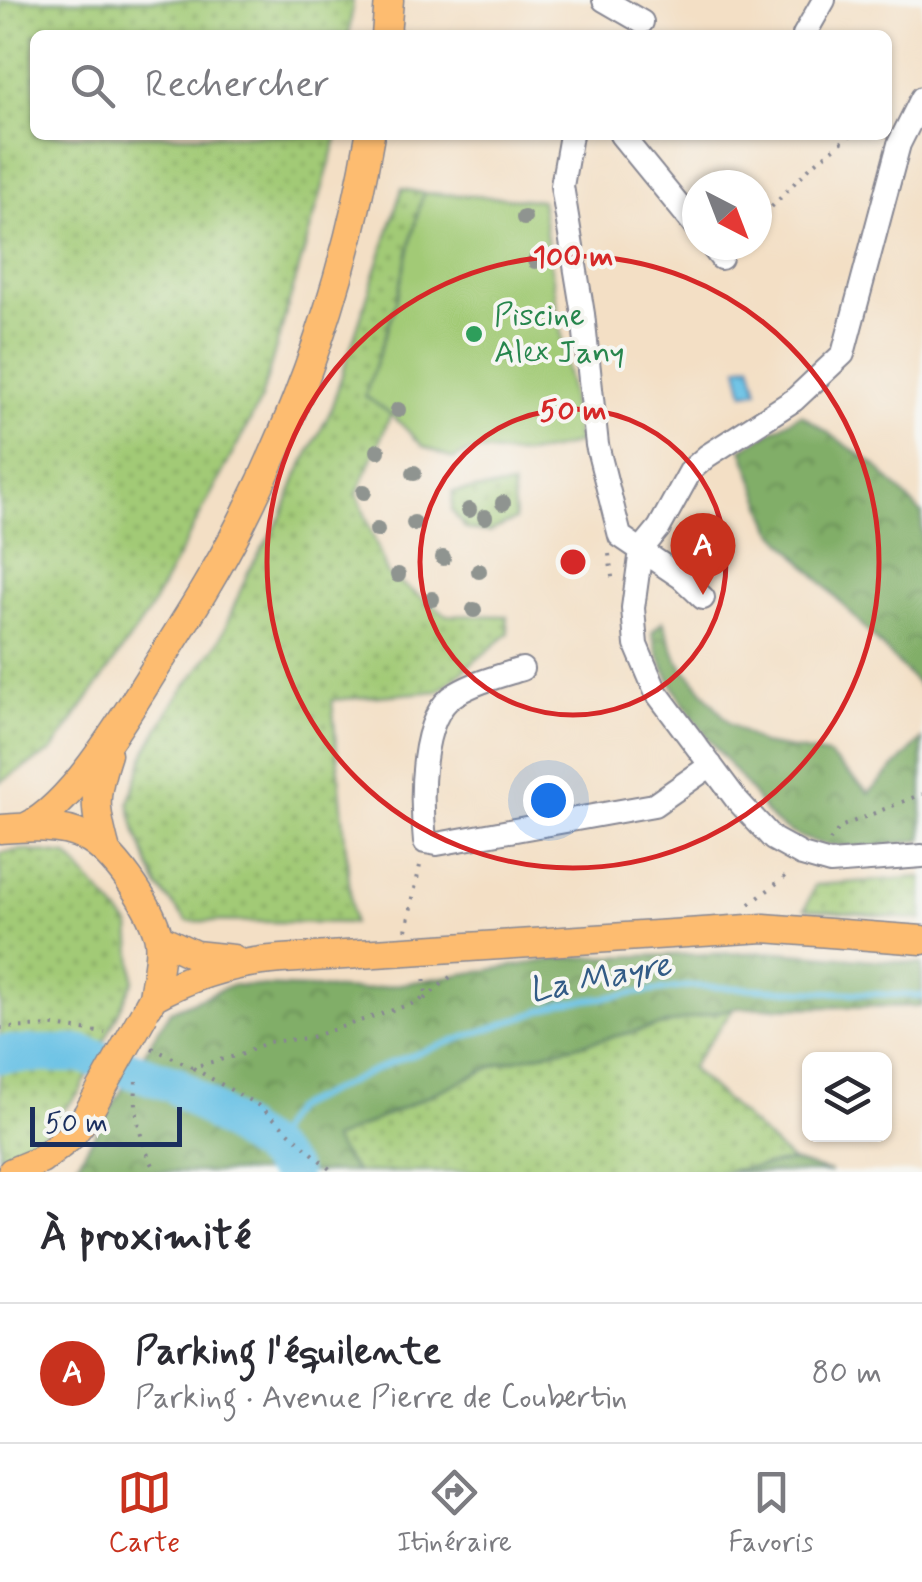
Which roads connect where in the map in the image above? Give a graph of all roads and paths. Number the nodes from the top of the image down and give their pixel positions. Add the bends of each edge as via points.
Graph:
1 (390, 0) edge
2 (604, 0) edge
3 (653, 0) edge
4 (824, 0) edge
5 (638, 28) edge
6 (387, 30) edge
7 (807, 30) edge
8 (922, 98) edge
9 (369, 140) edge
10 (570, 140) edge
11 (625, 140) edge
12 (844, 140) edge
13 (899, 144) junction
14 (922, 153) edge
15 (772, 207) edge
16 (682, 210) edge
17 (641, 550) junction
18 (703, 598) dead end
19 (522, 669) dead end
20 (112, 738) junction
21 (711, 766) junction
22 (922, 794) edge
23 (13, 828) edge
24 (425, 842) junction
25 (106, 851) junction
26 (824, 851) dead end
27 (922, 856) edge
28 (159, 938) junction
29 (922, 940) edge
30 (471, 946) junction
31 (403, 950) junction
32 (250, 961) junction
33 (420, 1002) junction
34 (148, 1006) junction
35 (0, 1028) edge
36 (119, 1037) dead end
37 (142, 1059) dead end
38 (192, 1067) junction
39 (136, 1072) dead end
40 (43, 1166) edge
41 (12, 1172) edge
42 (157, 1172) edge
43 (333, 1172) edge

1 - 6 main road
2 - 5 street
3 - 5 street
4 - 7 street
8 - 13 street
9 - 20 main road via 345,258 297,398 224,556
10 - 17 street via 562,186 597,445 620,536
11 - 16 street
12 - 15 path
13 - 14 street
13 - 17 street via 843,354 794,400 691,470
17 - 18 street
17 - 21 street via 633,608 641,661
19 - 24 street via 454,694 432,721
20 - 23 main road via 43,818
20 - 25 main road via 95,792
21 - 24 street via 654,805
21 - 27 street via 772,839 802,855 850,864
22 - 26 path via 840,827
23 - 25 main road via 83,836
24 - 31 path
25 - 28 main road
28 - 32 main road via 195,954
28 - 34 main road
29 - 30 main road via 764,928
30 - 31 main road
30 - 33 path via 466,963
31 - 32 main road
31 - 33 path via 422,969
32 - 34 main road via 184,980
33 - 38 path
34 - 40 main road, bridge via 87,1115
35 - 36 path via 54,1026
37 - 38 path via 146,1046
38 - 43 path via 272,1116
39 - 42 path via 135,1106
40 - 41 main road

